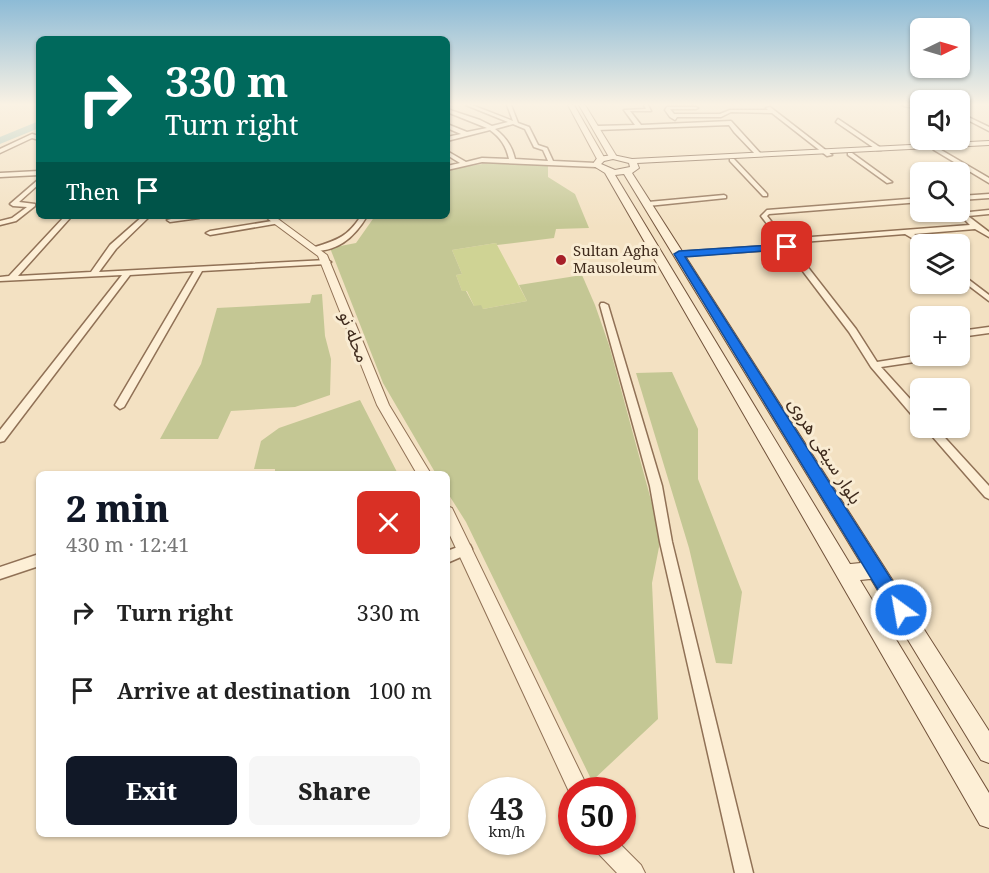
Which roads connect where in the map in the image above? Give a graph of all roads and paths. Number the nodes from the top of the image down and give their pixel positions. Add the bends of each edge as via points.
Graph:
1 (508, 146) edge
2 (536, 146) edge
3 (595, 146) edge
4 (600, 146) edge
5 (750, 146) edge
6 (817, 146) edge
7 (874, 146) edge
8 (969, 146) edge
9 (879, 149) junction
10 (919, 150) edge
11 (938, 150) edge
12 (826, 153) junction
13 (758, 154) junction
14 (850, 154) junction
15 (450, 155) edge
16 (512, 160) junction
17 (732, 160) junction
18 (551, 162) junction
19 (605, 163) junction
20 (464, 164) junction
21 (632, 166) junction
22 (450, 167) edge
23 (36, 173) edge
24 (0, 175) edge
25 (989, 181) edge
26 (889, 183) dead end
27 (36, 184) edge
28 (765, 195) dead end
29 (989, 196) edge
30 (724, 197) dead end
31 (970, 197) edge
32 (910, 201) edge
33 (648, 204) junction
34 (989, 212) edge
35 (66, 219) edge
36 (144, 219) edge
37 (177, 219) edge
38 (273, 219) edge
39 (362, 219) edge
40 (170, 220) dead end
41 (0, 223) edge
42 (976, 227) junction
43 (903, 231) junction
44 (210, 233) dead end
45 (910, 235) edge
46 (989, 235) edge
47 (785, 244) junction
48 (318, 249) junction
49 (679, 254) junction
50 (327, 262) junction
51 (199, 269) junction
52 (128, 272) junction
53 (93, 274) junction
54 (12, 278) junction
55 (0, 279) edge
56 (970, 283) edge
57 (697, 284) junction
58 (676, 285) junction
59 (989, 299) edge
60 (604, 305) dead end
61 (989, 330) edge
62 (970, 333) edge
63 (910, 360) edge
64 (874, 365) junction
65 (120, 405) dead end
66 (910, 406) edge
67 (0, 438) edge
68 (939, 438) edge
69 (422, 471) edge
70 (989, 494) edge
71 (450, 518) edge
72 (466, 549) junction
73 (450, 555) edge
74 (36, 561) edge
75 (875, 570) junction
76 (0, 573) edge
77 (846, 573) junction
78 (989, 752) edge
79 (570, 777) edge
80 (989, 816) edge
81 (616, 855) edge
82 (633, 873) edge
83 (744, 873) edge

1 - 16 street
2 - 18 street via 545,149
3 - 19 street
4 - 19 street
5 - 13 street
6 - 12 street
7 - 9 street
8 - 9 main road
9 - 12 main road
10 - 14 main road
11 - 25 street
12 - 13 main road
12 - 14 main road
12 - 17 main road
13 - 21 main road
14 - 26 street
15 - 20 street
16 - 18 street
16 - 20 street
17 - 21 main road
17 - 28 street
18 - 19 street
19 - 21 main road
19 - 21 main road
19 - 58 main road
20 - 22 street
21 - 33 main road, بلوار سیفی هروی
23 - 24 street
27 - 41 street via 13,204 33,205 14,220
29 - 31 street
30 - 33 street
32 - 47 street via 767,212 764,216
33 - 49 main road, بلوار سیفی هروی
34 - 42 street via 963,214
35 - 54 street
36 - 53 street via 113,247
37 - 40 street
38 - 44 street
38 - 48 street, محله نو
39 - 48 street via 346,240
42 - 43 street
42 - 46 street
43 - 45 street
43 - 47 street
47 - 49 street
47 - 64 street via 853,331
48 - 50 street, محله نو
49 - 57 main road, بلوار سیفی هروی
50 - 51 street
50 - 69 street, محله نو via 349,327 383,405
51 - 52 street
51 - 65 street
52 - 53 street
52 - 67 street
53 - 54 street
54 - 55 street
56 - 59 street
57 - 58 main road
57 - 75 main road, بلوار سیفی هروی
58 - 77 main road
60 - 83 street via 656,486
61 - 62 street
63 - 64 street
64 - 66 street
68 - 70 street
71 - 72 street
72 - 73 street
72 - 79 street
74 - 76 street
75 - 77 main road
75 - 78 main road, بلوار سیفی هروی
77 - 80 main road
81 - 82 street

